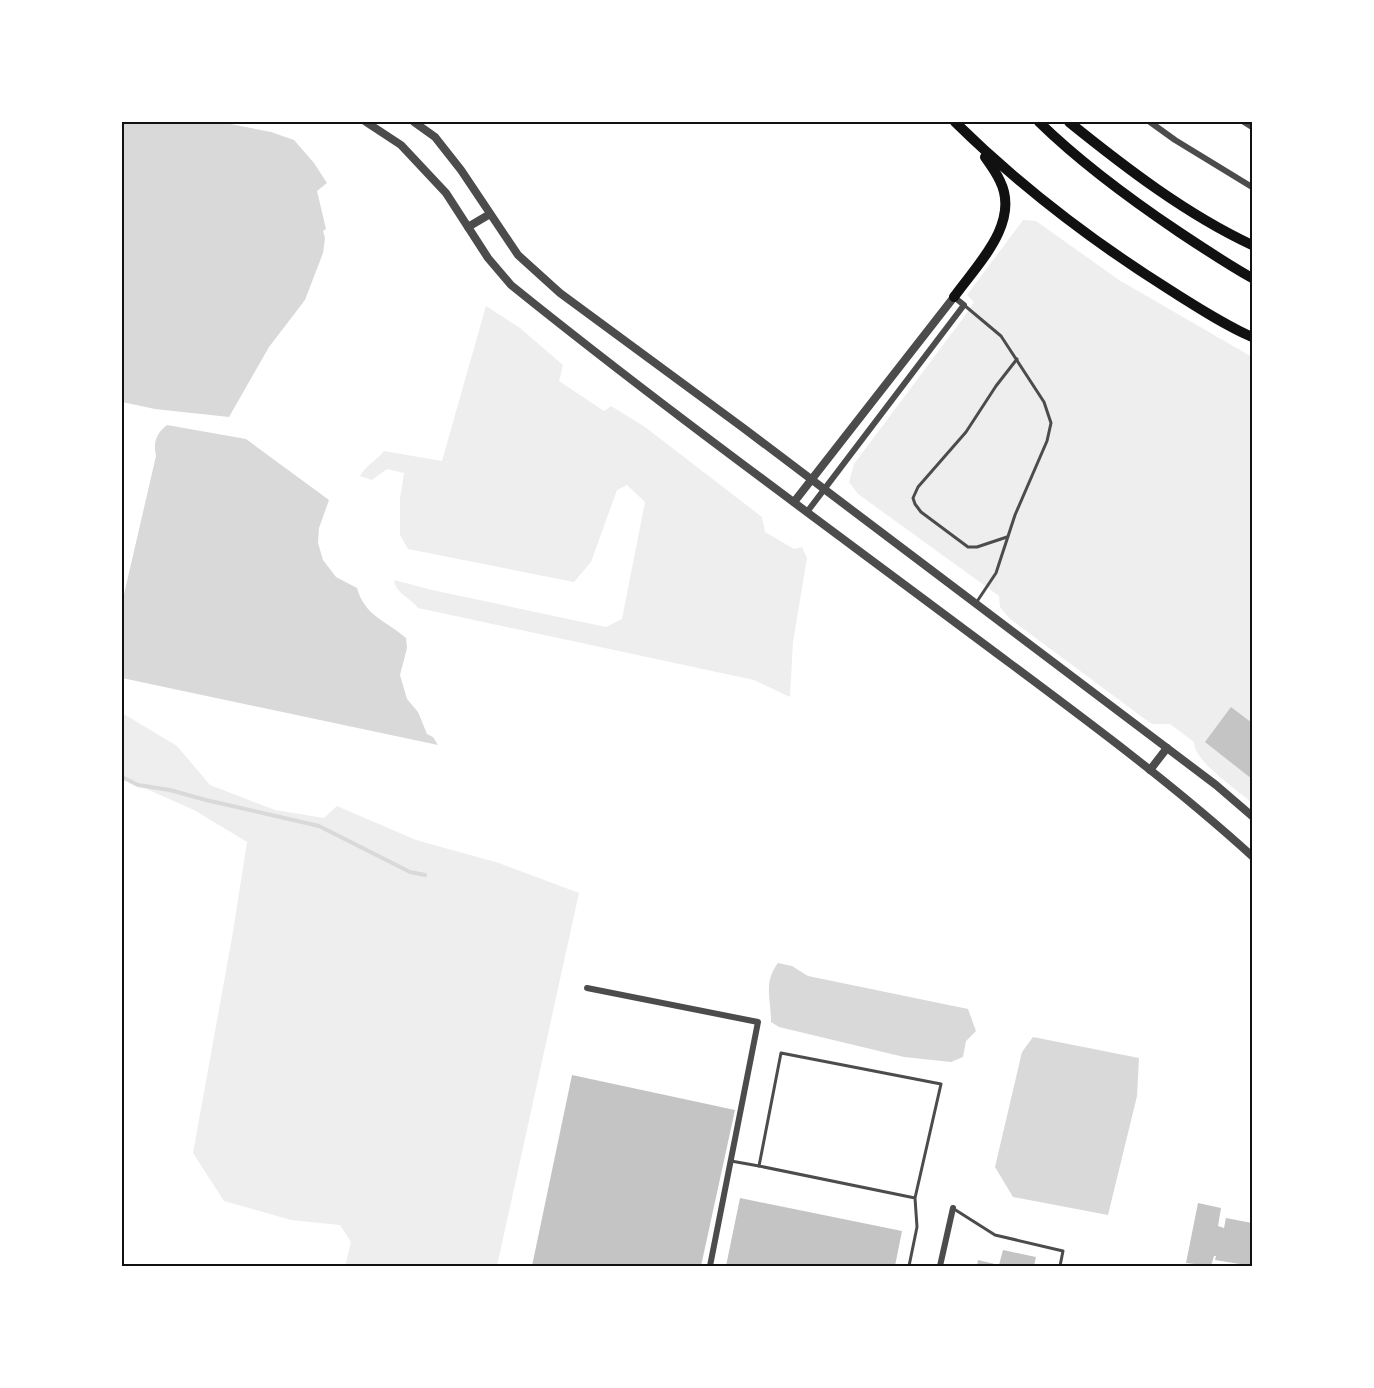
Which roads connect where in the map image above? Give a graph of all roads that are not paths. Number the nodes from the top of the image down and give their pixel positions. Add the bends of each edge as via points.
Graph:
1 (366, 122) edge
2 (414, 122) edge
3 (955, 122) edge
4 (1039, 122) edge
5 (1069, 122) edge
6 (1150, 122) edge
7 (1244, 122) edge
8 (1252, 127) edge
9 (977, 144) junction
10 (1252, 187) edge
11 (490, 214) junction
12 (468, 227) junction
13 (1252, 245) edge
14 (1252, 278) edge
15 (954, 297) junction
16 (964, 305) junction
17 (1252, 337) edge
18 (1017, 359) junction
19 (811, 479) junction
20 (824, 489) junction
21 (794, 502) junction
22 (807, 512) junction
23 (1007, 537) junction
24 (975, 604) junction
25 (1167, 748) junction
26 (1150, 770) junction
27 (1252, 816) edge
28 (1252, 856) edge
29 (587, 988) dead end
30 (730, 1161) junction
31 (759, 1166) junction
32 (915, 1198) junction
33 (953, 1208) joint
34 (710, 1266) edge
35 (909, 1266) edge
36 (940, 1266) edge
37 (1059, 1266) edge

1 - 12 street via 401,145 446,193
2 - 11 street via 435,137
3 - 9 highway
4 - 14 highway via 1145,209
5 - 13 highway via 1130,171 1228,234
6 - 10 street
7 - 8 street
9 - 15 highway via 1001,182 1005,200 1002,225 994,243
9 - 17 highway via 1026,188 1114,255
11 - 12 street
11 - 19 street via 518,255 560,293
12 - 21 street via 511,285
15 - 16 street
15 - 19 street
16 - 18 lane via 1001,336
16 - 20 street
18 - 23 lane via 1044,402 1051,423
18 - 23 lane via 913,498 921,512 968,547
19 - 20 street
19 - 21 street
20 - 22 street
20 - 24 street
21 - 22 street
22 - 26 street
23 - 24 lane via 996,573
24 - 25 street
25 - 26 street
25 - 27 street
26 - 28 street
29 - 30 street via 758,1022
30 - 31 lane
30 - 34 street
31 - 32 lane
31 - 32 lane via 781,1053 941,1084
32 - 35 lane via 917,1227
33 - 36 street
33 - 37 lane via 995,1235 1063,1251

